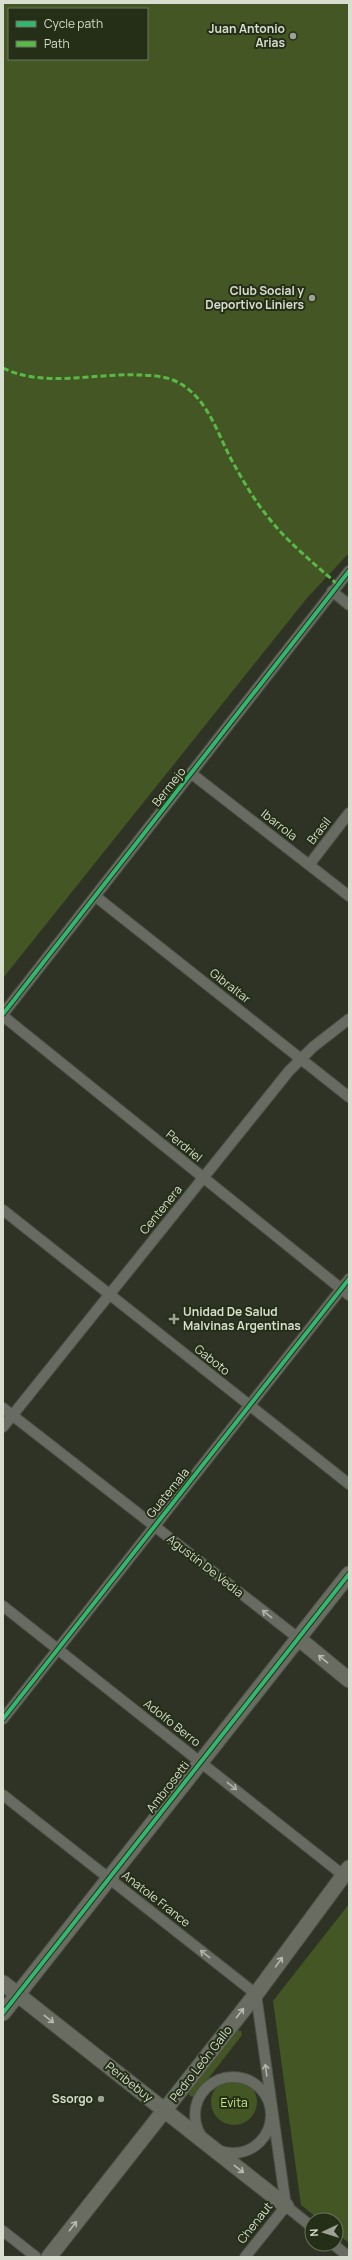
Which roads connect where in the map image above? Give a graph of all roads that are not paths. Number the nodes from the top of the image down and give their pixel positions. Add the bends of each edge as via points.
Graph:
1 (349, 571) edge
2 (332, 591) junction
3 (349, 605) edge
4 (192, 774) junction
5 (349, 813) edge
6 (309, 864) junction
7 (95, 896) junction
8 (349, 896) edge
9 (3, 1015) edge
10 (349, 1019) edge
11 (301, 1059) junction
12 (349, 1096) edge
13 (203, 1178) junction
14 (3, 1210) edge
15 (349, 1279) edge
16 (345, 1292) edge
17 (110, 1295) junction
18 (250, 1407) junction
19 (3, 1408) edge
20 (12, 1416) junction
21 (3, 1427) edge
22 (349, 1484) edge
23 (154, 1526) junction
24 (349, 1574) edge
25 (3, 1606) edge
26 (298, 1638) junction
27 (58, 1650) junction
28 (349, 1680) edge
29 (3, 1719) edge
30 (201, 1762) junction
31 (3, 1795) edge
32 (346, 1872) edge
33 (108, 1879) junction
34 (3, 1983) edge
35 (256, 1994) junction
36 (18, 1995) junction
37 (3, 2013) edge
38 (164, 2110) junction
39 (272, 2111) junction
40 (204, 2141) junction
41 (286, 2206) junction
42 (304, 2221) edge
43 (3, 2231) edge
44 (36, 2257) edge
45 (49, 2257) edge
46 (245, 2257) edge

1 - 2 street, Bermejo
2 - 3 street
2 - 4 street, Bermejo
4 - 6 street, Ibarrola
4 - 7 street, Bermejo
5 - 6 street, Brasil
6 - 8 street, Ibarrola
7 - 9 street, Bermejo
7 - 11 street, Gibraltar
9 - 13 street, Perdriel
10 - 11 street, Centenera
11 - 12 street, Gibraltar
11 - 13 street, Centenera
13 - 16 street, Perdriel
13 - 17 street, Centenera
14 - 17 street, Gaboto
15 - 16 street, Guatemala
16 - 18 street, Guatemala
17 - 18 street, Gaboto
17 - 20 street, Centenera
18 - 22 street, Gaboto
18 - 23 street, Guatemala
19 - 20 street, Agustín De Vedia
20 - 21 street, Centenera
20 - 23 street, Agustín De Vedia
26 -> 23 street, Agustín De Vedia
23 - 27 street, Guatemala
24 - 26 street, Ambrosetti
25 - 27 street, Adolfo Berro
28 -> 26 street, Agustín De Vedia
26 - 30 street, Ambrosetti
27 - 29 street, Guatemala
27 - 30 street, Adolfo Berro
30 -> 32 street, Adolfo Berro
30 - 33 street, Ambrosetti
31 - 33 street, Anatole France
35 -> 32 street, Pedro León Gallo
35 -> 33 street, Anatole France
33 - 36 street, Ambrosetti
34 - 36 street, Peribebuy
38 -> 35 street, Pedro León Gallo
39 -> 35 street
36 - 37 street, Ambrosetti
36 -> 38 street, Peribebuy
38 - 40 street, Peribebuy
45 -> 38 street, Pedro León Gallo
39 - 40 street via 267,2134 259,2144 249,2150 238,2154 225,2153
39 - 40 street via 268,2098 260,2087 236,2076 223,2078 211,2084 202,2093 196,2105 195,2119
39 - 41 street
40 -> 41 street, Peribebuy
41 - 42 street, Peribebuy
41 - 46 street, Chenaut
43 - 44 street

